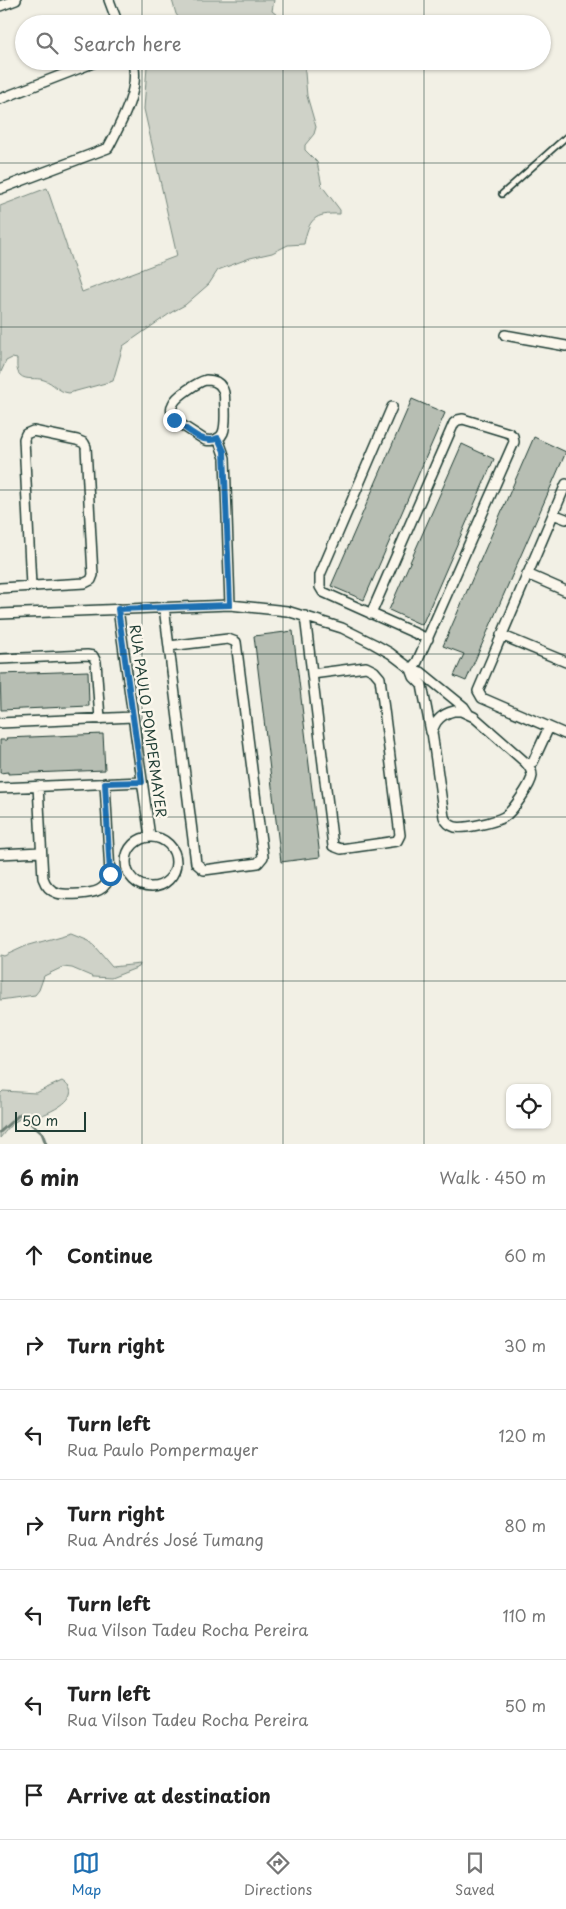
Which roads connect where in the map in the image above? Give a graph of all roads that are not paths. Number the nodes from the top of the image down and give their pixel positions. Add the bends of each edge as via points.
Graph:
1 (16, 0) edge
2 (109, 0) edge
3 (0, 6) edge
4 (115, 15) edge
5 (75, 70) edge
6 (136, 70) edge
7 (0, 99) edge
8 (566, 137) edge
9 (0, 189) edge
10 (502, 194) dead end
11 (505, 335) dead end
12 (566, 346) edge
13 (392, 407) dead end
14 (218, 438) junction
15 (566, 484) edge
16 (553, 514) junction
17 (566, 520) edge
18 (527, 574) junction
19 (31, 586) junction
20 (0, 588) edge
21 (566, 591) edge
22 (230, 605) junction
23 (164, 607) junction
24 (118, 609) junction
25 (0, 614) edge
26 (371, 614) junction
27 (305, 616) junction
28 (501, 635) junction
29 (428, 639) junction
30 (169, 646) junction
31 (0, 659) edge
32 (566, 662) edge
33 (411, 669) junction
34 (312, 674) junction
35 (468, 713) junction
36 (133, 718) junction
37 (100, 719) junction
38 (0, 723) edge
39 (549, 727) junction
40 (432, 732) junction
41 (565, 734) edge
42 (528, 765) junction
43 (142, 782) junction
44 (105, 783) junction
45 (38, 786) junction
46 (0, 788) edge
47 (150, 837) junction
48 (41, 852) junction
49 (0, 854) edge

1 - 3 street
2 - 4 street
5 - 7 street
6 - 9 street via 127,111 108,148
8 - 10 lane
11 - 12 street
13 - 26 street via 320,575 323,592
14 - 14 street via 225,426 224,392 216,382 201,381 176,399 172,414 174,420 205,440
14 - 22 street via 225,458
15 - 16 street
16 - 17 street
16 - 18 street
18 - 21 street
18 - 28 street
19 - 19 street via 85,584 93,575 86,447 77,440 33,431 24,439
19 - 20 street
22 - 23 street
22 - 27 street via 268,608
23 - 24 street
23 - 30 street
24 - 25 street
24 - 36 street, RUA PAULO POMPERMAYER
26 - 29 street
26 - 29 street via 456,421 463,419 509,433 514,442
27 - 33 street via 358,636
27 - 34 street
28 - 32 street
28 - 39 street via 478,694
29 - 33 street
30 - 30 street via 196,863 204,870 258,863 263,857 236,642 228,639
31 - 37 street via 93,656
33 - 35 street via 421,672
33 - 40 street via 422,684
34 - 34 street via 333,846 341,849 397,841 400,835 380,678 366,667
35 - 40 street via 447,712 437,720
35 - 42 street
36 - 37 street
36 - 43 street, RUA PAULO POMPERMAYER
37 - 38 street
39 - 41 street
39 - 42 street via 533,762
40 - 42 street via 444,816 455,827 494,822 509,813 531,780
43 - 44 street
43 - 47 street, RUA PAULO POMPERMAYER
44 - 45 street
44 - 48 street via 110,874 105,886 93,893 62,895 53,892 42,878
45 - 46 street
45 - 48 street
47 - 47 street, RUA PAULO POMPERMAYER via 134,843 127,854 126,866 134,882 152,888 168,881 175,871 176,859 172,847
48 - 49 street

